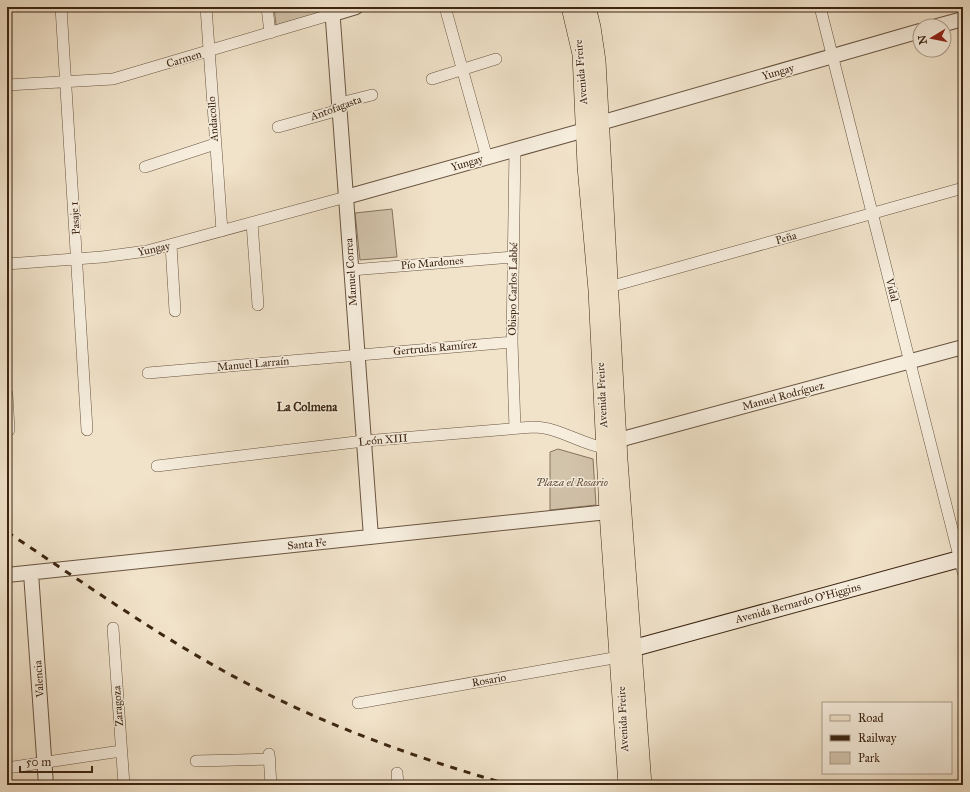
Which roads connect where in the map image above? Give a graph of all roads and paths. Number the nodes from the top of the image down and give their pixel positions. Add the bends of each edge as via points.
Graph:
1 (61, 7) edge
2 (206, 7) edge
3 (267, 7) edge
4 (356, 7) edge
5 (445, 7) edge
6 (570, 7) edge
7 (587, 7) edge
8 (820, 7) edge
9 (332, 10) edge
10 (963, 19) edge
11 (952, 22) edge
12 (270, 33) junction
13 (912, 33) edge
14 (209, 51) junction
15 (833, 56) junction
16 (496, 58) dead end
17 (461, 70) junction
18 (432, 79) dead end
19 (66, 82) junction
20 (7, 86) edge
21 (372, 95) dead end
22 (339, 106) junction
23 (278, 127) dead end
24 (592, 127) junction
25 (215, 144) junction
26 (515, 149) junction
27 (487, 158) junction
28 (145, 167) dead end
29 (963, 188) edge
30 (346, 197) junction
31 (873, 214) junction
32 (252, 223) junction
33 (222, 231) junction
34 (172, 245) junction
35 (513, 257) junction
36 (77, 259) junction
37 (7, 264) edge
38 (351, 270) junction
39 (609, 287) junction
40 (258, 305) dead end
41 (175, 311) dead end
42 (512, 342) junction
43 (963, 348) edge
44 (357, 355) junction
45 (910, 362) junction
46 (148, 372) dead end
47 (7, 394) edge
48 (515, 428) junction
49 (9, 430) dead end
50 (87, 430) dead end
51 (364, 441) junction
52 (612, 444) junction
53 (157, 466) dead end
54 (608, 512) junction
55 (625, 531) junction
56 (370, 537) junction
57 (962, 563) edge
58 (31, 573) junction
59 (7, 575) edge
60 (113, 628) dead end
61 (616, 630) junction
62 (634, 648) junction
63 (619, 657) junction
64 (358, 703) dead end
65 (121, 751) junction
66 (196, 761) dead end
67 (44, 762) junction
68 (7, 768) edge
69 (397, 773) dead end
70 (46, 785) edge
71 (124, 785) edge
72 (271, 785) edge
73 (398, 785) edge
74 (626, 785) edge
75 (643, 785) edge

1 - 19 street, Pasaje 1
2 - 14 street, Andacollo
3 - 12 street
4 - 9 street, Carmen
5 - 17 street
6 - 24 main road, Avenida Freire via 581,54
7 - 24 main road, Avenida Freire via 594,38
8 - 15 street, Vidal
9 - 12 street, Carmen
9 - 22 street, Manuel Correa
10 - 11 street
12 - 14 street, Carmen
13 - 15 street, Yungay
14 - 19 street, Carmen via 113,79
14 - 25 street, Andacollo
15 - 24 street, Yungay
15 - 31 street, Vidal
16 - 17 street
17 - 18 street
17 - 27 street
19 - 20 street, Carmen
19 - 36 street, Pasaje 1
21 - 22 street, Antofagasta
22 - 23 street, Antofagasta via 332,112
22 - 30 street, Manuel Correa
24 - 26 street, Yungay
24 - 39 main road, Avenida Freire
24 - 52 main road, Avenida Freire via 596,290
25 - 28 street
25 - 33 street, Andacollo
26 - 27 street, Yungay
26 - 35 street, Obispo Carlos Labbé
27 - 30 street, Yungay
29 - 31 street, Peña
30 - 32 street, Yungay
30 - 38 street, Manuel Correa
31 - 39 street, Peña
31 - 45 street, Vidal
32 - 33 street, Yungay
32 - 40 street
33 - 34 street, Yungay
34 - 36 street, Yungay via 128,255
34 - 41 street
35 - 38 street, Pío Mardones
35 - 42 street, Obispo Carlos Labbé
36 - 37 street, Yungay
36 - 50 street, Pasaje 1
38 - 44 street, Manuel Correa
39 - 52 main road, Avenida Freire
42 - 44 street, Gertrudis Ramírez
42 - 48 street, Obispo Carlos Labbé
43 - 45 street, Manuel Rodríguez
44 - 46 street, Manuel Larraín
44 - 51 street, Manuel Correa
45 - 52 street, Manuel Rodríguez
45 - 57 street, Vidal
47 - 49 street
48 - 51 street, León XIII
48 - 52 street, León XIII via 548,428 592,446
51 - 53 street, León XIII
51 - 56 street, Manuel Correa
52 - 54 main road, Avenida Freire
52 - 55 main road, Avenida Freire
54 - 55 main road
54 - 56 street, Santa Fe
54 - 61 main road, Avenida Freire
55 - 62 main road, Avenida Freire
56 - 58 street, Santa Fe
57 - 62 main road, Avenida Bernardo O'Higgins
58 - 59 street, Santa Fe
58 - 67 street, Valencia
60 - 65 street, Zaragoza
61 - 62 main road via 624,641
61 - 63 main road, Avenida Freire
62 - 75 main road, Avenida Freire
63 - 64 street, Rosario
63 - 74 main road, Avenida Freire
65 - 67 street
65 - 71 street, Zaragoza
66 - 72 street via 270,756
67 - 68 street
67 - 70 street, Valencia
69 - 73 street

